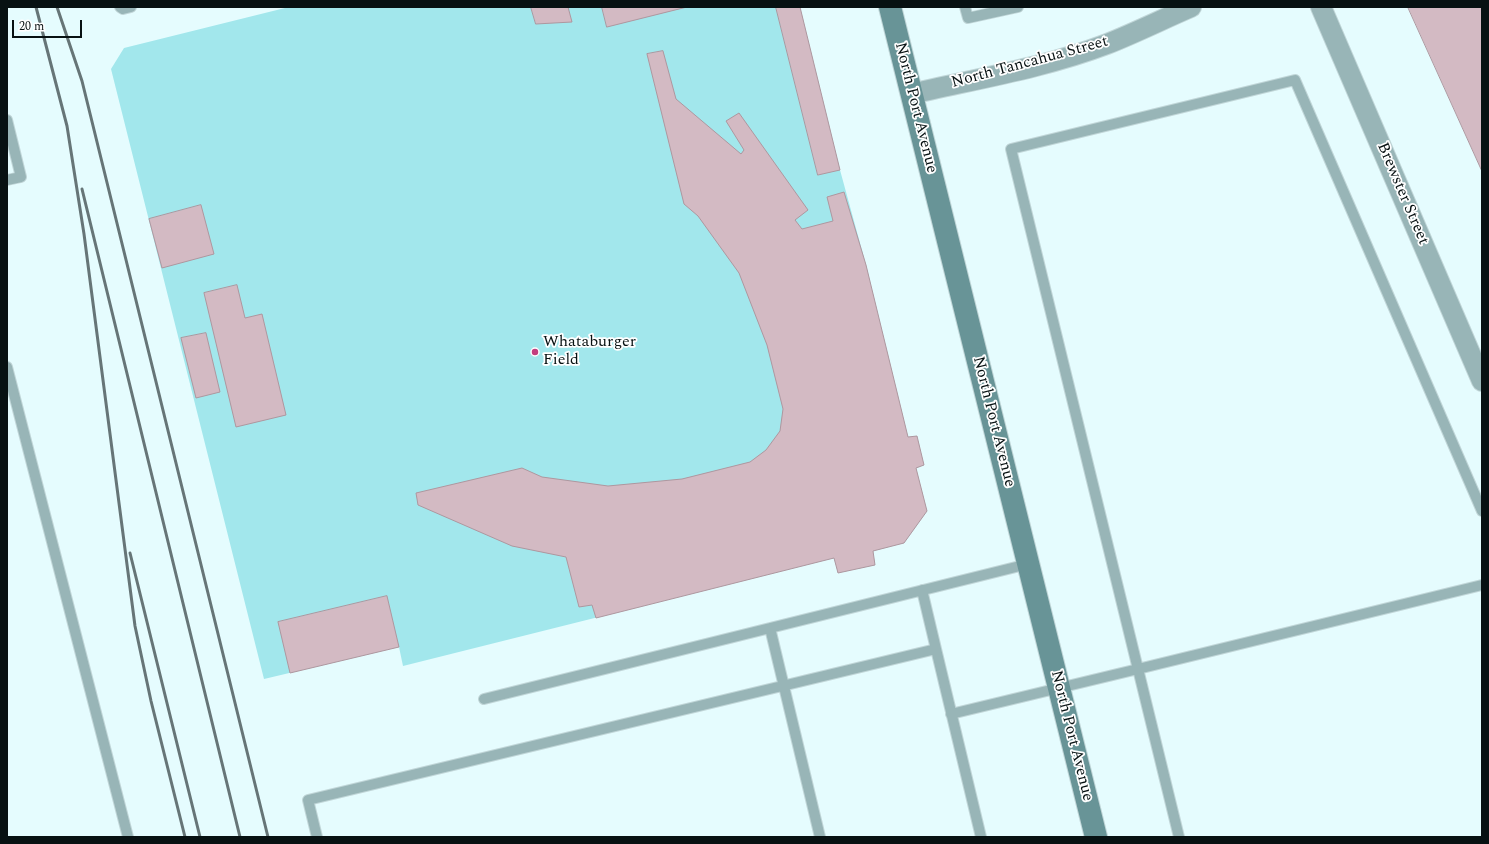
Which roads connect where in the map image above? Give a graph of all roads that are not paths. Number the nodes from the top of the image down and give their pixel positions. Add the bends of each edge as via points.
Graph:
1 (120, 7) edge
2 (131, 7) edge
3 (890, 7) edge
4 (966, 7) edge
5 (1018, 7) edge
6 (1191, 7) edge
7 (1321, 7) edge
8 (911, 94) junction
9 (7, 120) edge
10 (7, 180) edge
11 (7, 367) edge
12 (1482, 381) edge
13 (1482, 511) edge
14 (1028, 564) junction
15 (1482, 585) edge
16 (922, 590) junction
17 (770, 628) junction
18 (936, 649) junction
19 (1138, 669) junction
20 (784, 685) junction
21 (1059, 688) junction
22 (484, 699) dead end
23 (951, 714) junction
24 (128, 837) edge
25 (317, 837) edge
26 (820, 837) edge
27 (981, 837) edge
28 (1096, 837) edge
29 (1179, 837) edge

1 - 2 lane
3 - 8 main road, North Port Avenue
4 - 5 lane via 968,18
6 - 8 street, North Tancahua Street via 1107,44 1074,55
7 - 12 street, Brewster Street
8 - 14 main road, North Port Avenue
9 - 10 lane via 21,177
11 - 24 lane
13 - 19 lane via 1295,80 1011,149
14 - 16 lane
14 - 21 main road, North Port Avenue
15 - 19 lane
16 - 17 lane
16 - 18 lane
17 - 20 lane
17 - 22 lane
18 - 20 lane
18 - 23 lane
19 - 21 lane
19 - 29 lane
20 - 25 lane via 308,800
20 - 26 lane
21 - 23 lane
21 - 28 main road, North Port Avenue
23 - 27 lane

